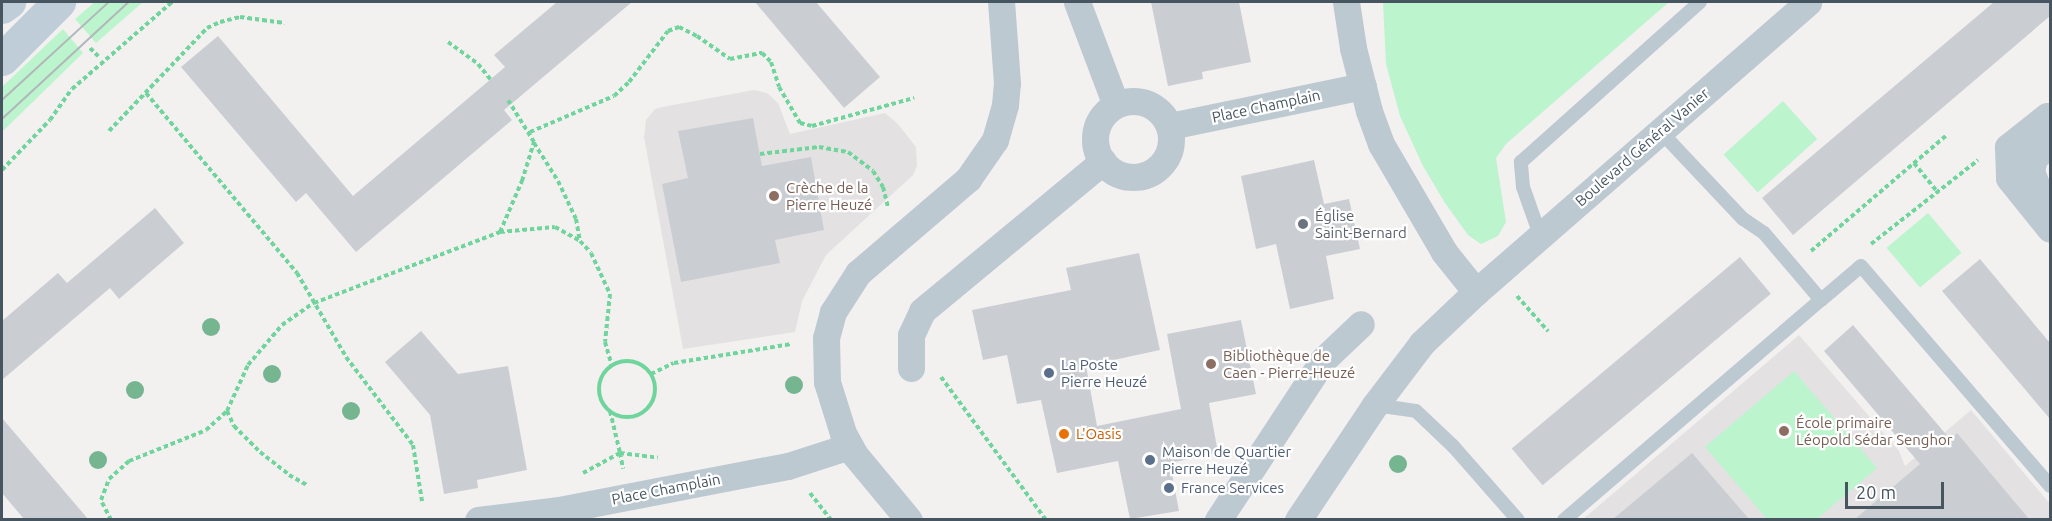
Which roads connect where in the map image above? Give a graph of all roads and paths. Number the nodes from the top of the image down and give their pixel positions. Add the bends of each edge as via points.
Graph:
1 (9, 2) edge
2 (59, 2) edge
3 (172, 2) edge
4 (1001, 2) edge
5 (1077, 2) edge
6 (1700, 2) edge
7 (1808, 2) edge
8 (2, 7) edge
9 (1350, 8) edge
10 (285, 22) dead end
11 (16, 33) edge
12 (448, 42) dead end
13 (90, 48) dead end
14 (99, 57) dead end
15 (2, 59) edge
16 (492, 81) dead end
17 (1363, 86) junction
18 (146, 93) junction
19 (914, 98) dead end
20 (508, 100) dead end
21 (1116, 105) junction
22 (2050, 117) edge
23 (1170, 126) junction
24 (109, 131) dead end
25 (1660, 131) junction
26 (530, 132) junction
27 (1947, 135) dead end
28 (534, 142) junction
29 (2050, 143) edge
30 (2008, 147) junction
31 (760, 154) dead end
32 (1102, 161) junction
33 (1914, 163) junction
34 (2, 170) edge
35 (1937, 191) junction
36 (2050, 204) edge
37 (888, 207) dead end
38 (2050, 229) edge
39 (500, 232) junction
40 (1540, 236) junction
41 (580, 241) junction
42 (1866, 245) dead end
43 (1810, 252) dead end
44 (1476, 292) junction
45 (1515, 293) dead end
46 (1821, 300) junction
47 (314, 303) junction
48 (1361, 324) dead end
49 (1548, 331) dead end
50 (791, 344) dead end
51 (612, 366) junction
52 (911, 368) dead end
53 (651, 374) junction
54 (941, 377) dead end
55 (1375, 405) junction
56 (227, 411) junction
57 (610, 411) junction
58 (850, 446) junction
59 (663, 459) dead end
60 (307, 485) dead end
61 (2050, 486) edge
62 (810, 493) dead end
63 (422, 501) dead end
64 (111, 519) edge
65 (478, 519) edge
66 (831, 519) edge
67 (909, 519) edge
68 (1046, 519) edge
69 (1218, 519) edge
70 (1298, 519) edge
71 (1518, 519) edge
72 (1564, 519) edge

1 - 8 street
2 - 11 street
3 - 34 path via 72,89 50,120
4 - 58 street via 1007,54 1005,105 994,140 968,179 865,266 833,312 826,338 827,382
5 - 21 street
6 - 40 lane via 1521,162 1523,187
7 - 25 street, Boulevard Général Vanier
9 - 17 street via 1353,48
10 - 18 path via 240,17 207,28
11 - 15 street
12 - 16 path via 478,64
13 - 14 path
17 - 23 street, Place Champlain
17 - 44 street via 1394,170 1444,252
18 - 24 path
18 - 47 path via 297,273
19 - 26 path via 812,126 800,123 779,87 771,62 762,53 730,58 679,27 668,31 614,96
20 - 26 path
21 - 23 street via 1142,101 1154,106
21 - 32 street via 1105,113 1096,130
22 - 30 street
23 - 32 street via 1170,150 1156,169 1133,177 1122,175
25 - 40 street, Boulevard Général Vanier
25 - 46 lane via 1743,219 1764,233
26 - 28 path
27 - 33 path
28 - 39 path
28 - 41 path via 576,219
29 - 36 street via 2034,158 2031,171
30 - 35 path via 1972,162
30 - 38 street via 2009,178
31 - 37 path via 819,147 848,152 873,171 884,187
32 - 52 street via 922,311 911,335
33 - 35 path
33 - 43 path
35 - 42 path via 1876,242
39 - 41 path via 555,227
39 - 47 path
40 - 44 street, Boulevard Général Vanier
41 - 51 path via 598,264 610,294 605,342
44 - 55 street, Boulevard Général Vanier via 1422,343
45 - 49 path
46 - 61 lane via 1862,266
46 - 72 lane
47 - 56 path via 282,325 248,365
47 - 63 path via 346,357 413,445
48 - 69 street via 1323,360
50 - 53 path via 674,363
51 - 53 path via 620,362 637,363
51 - 57 path via 599,388
53 - 57 path via 655,391 649,407 635,416 617,416
54 - 68 path
55 - 70 street, Boulevard Général Vanier
55 - 71 lane via 1416,411
56 - 60 path via 234,426 260,452
56 - 64 path via 206,430 129,461 109,480 100,500
57 - 59 path via 621,455
58 - 65 street, Place Champlain via 788,466 559,510
58 - 67 street
62 - 66 path

